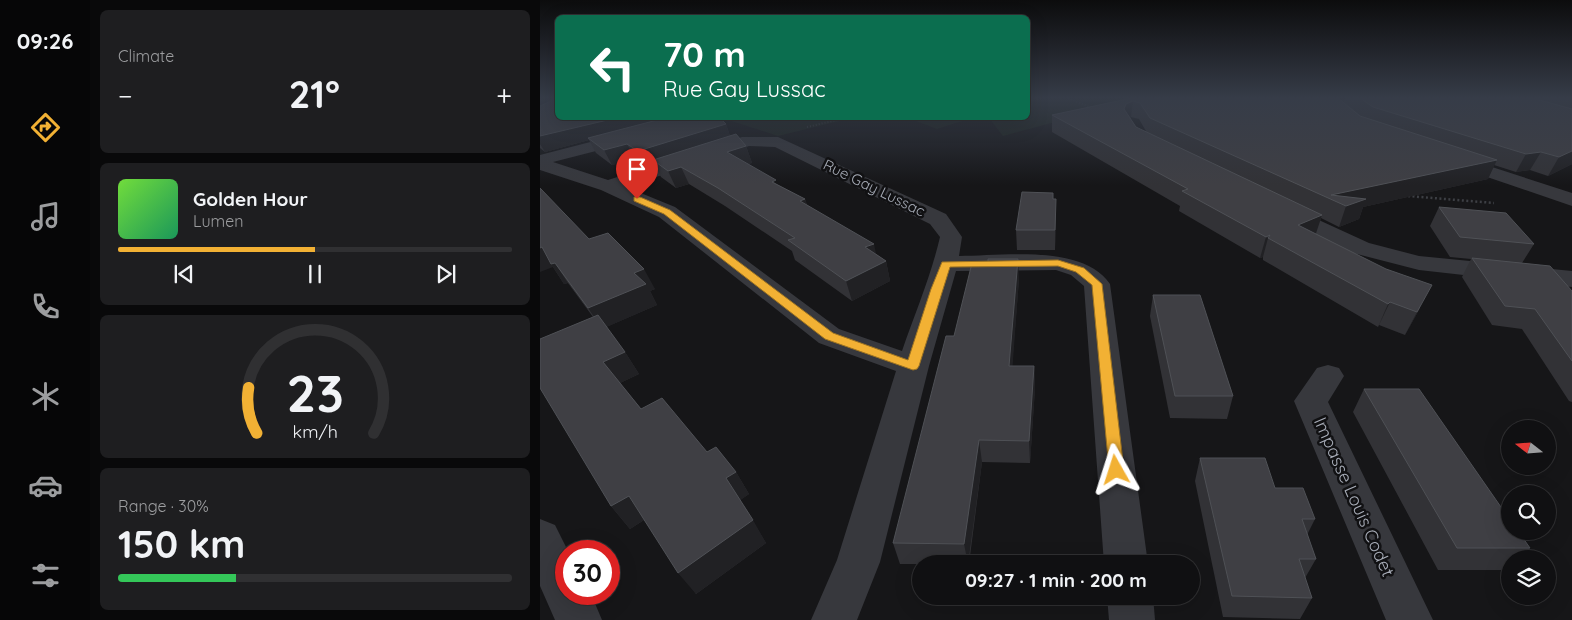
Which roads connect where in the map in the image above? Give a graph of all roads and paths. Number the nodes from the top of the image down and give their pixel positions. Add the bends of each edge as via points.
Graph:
1 (645, 133) edge
2 (1434, 153) edge
3 (540, 160) edge
4 (540, 164) edge
5 (608, 186) junction
6 (1407, 196) edge
7 (1264, 200) edge
8 (1572, 200) edge
9 (1494, 202) dead end
10 (946, 264) junction
11 (1572, 279) edge
12 (913, 366) junction
13 (1328, 376) dead end
14 (540, 539) edge
15 (1125, 555) edge
16 (555, 571) edge
17 (572, 605) edge
18 (1131, 605) edge
19 (579, 620) edge
20 (834, 620) edge
21 (1132, 620) edge
22 (1410, 620) edge

1 - 3 street
2 - 8 street
4 - 5 street
5 - 10 street, Rue Gay Lussac via 748,141 778,142 938,219 950,237
5 - 12 street via 667,212 829,336
6 - 9 path
7 - 11 street via 1361,248 1419,263
10 - 12 street, Rue Gay Lussac
10 - 15 street via 1058,263 1080,270 1097,284
12 - 20 street, Rue Gay Lussac via 858,562
13 - 22 street, Impasse Louis Codet via 1311,401
14 - 16 street
17 - 19 street
18 - 21 street

